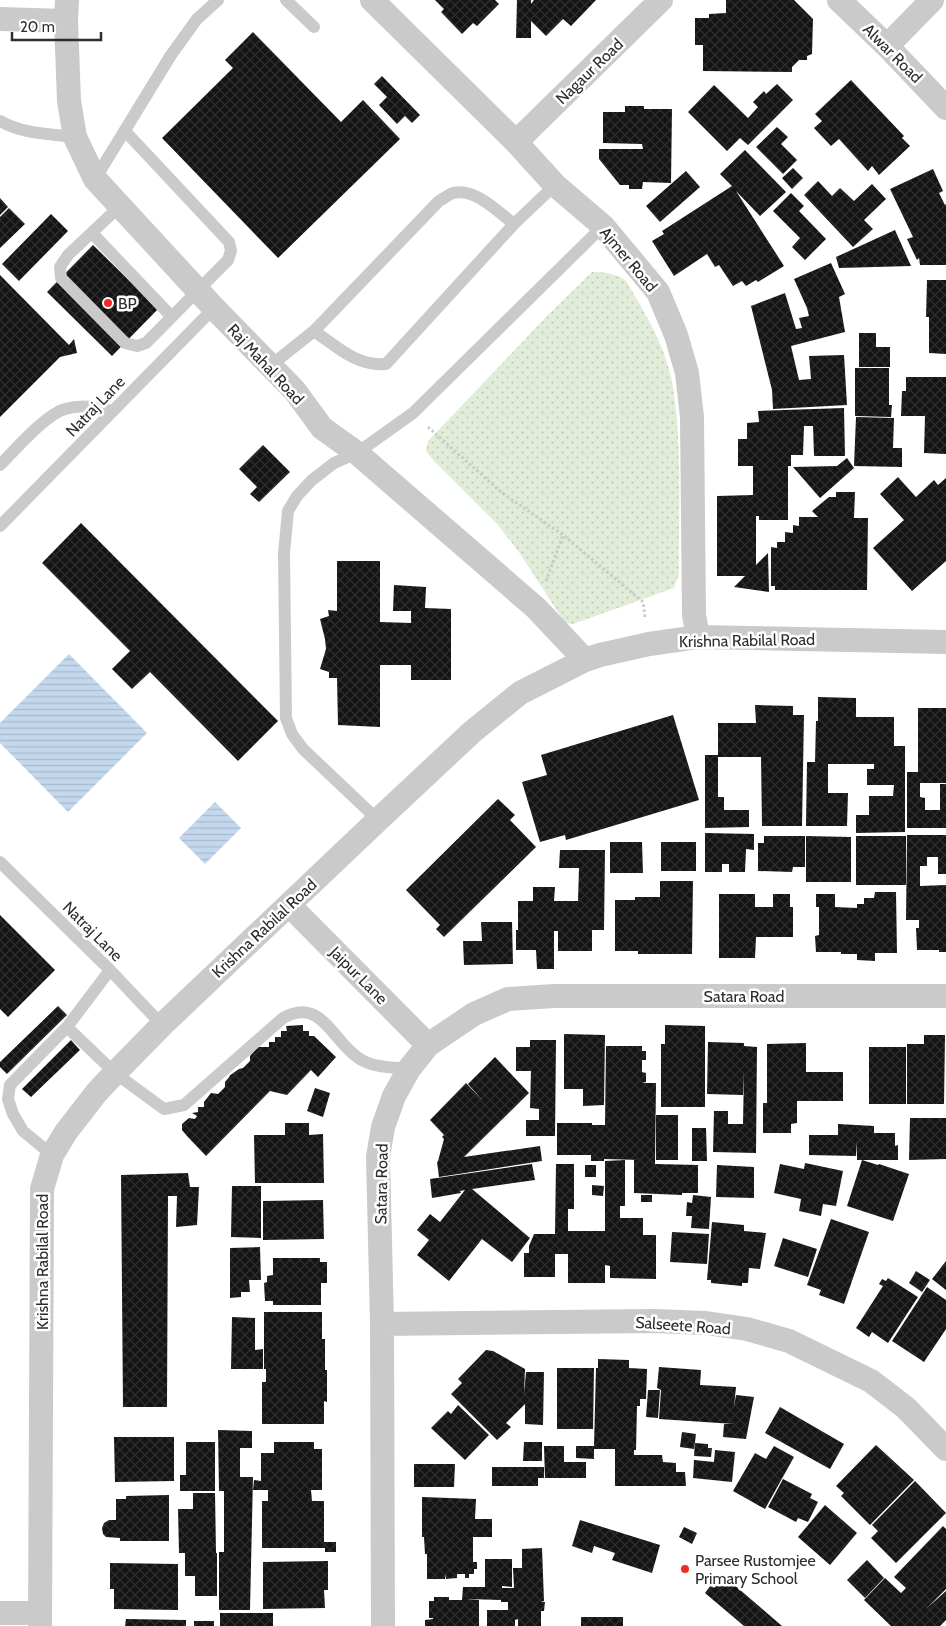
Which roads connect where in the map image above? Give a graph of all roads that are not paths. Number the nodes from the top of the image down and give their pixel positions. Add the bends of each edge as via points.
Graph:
1 (218, 0) edge
2 (286, 0) edge
3 (372, 0) edge
4 (661, 0) edge
5 (839, 0) edge
6 (932, 0) edge
7 (66, 10) edge
8 (0, 19) edge
9 (314, 26) dead end
10 (887, 46) junction
11 (946, 108) edge
12 (0, 121) edge
13 (125, 131) junction
14 (75, 137) junction
15 (516, 142) junction
16 (95, 179) junction
17 (555, 185) junction
18 (120, 206) junction
19 (514, 224) junction
20 (603, 226) junction
21 (92, 233) junction
22 (197, 290) junction
23 (214, 308) junction
24 (171, 316) junction
25 (314, 331) junction
26 (270, 366) junction
27 (112, 411) junction
28 (357, 453) junction
29 (0, 465) edge
30 (0, 526) edge
31 (698, 637) junction
32 (946, 642) edge
33 (585, 660) junction
34 (378, 820) junction
35 (0, 862) edge
36 (290, 905) junction
37 (110, 970) junction
38 (946, 996) edge
39 (162, 1025) junction
40 (67, 1027) junction
41 (428, 1045) junction
42 (409, 1069) junction
43 (115, 1073) junction
44 (52, 1154) junction
45 (382, 1324) junction
46 (946, 1449) edge
47 (0, 1613) edge
48 (40, 1620) edge
49 (384, 1626) edge

1 - 13 lane via 197,19 171,55
2 - 9 lane
3 - 15 street, Ajmer Road
4 - 15 street, Nagaur Road
5 - 10 street, Alwar Road
6 - 10 street
7 - 8 street
7 - 14 street, Raj Mahal Road via 69,101
10 - 11 street, Alwar Road
12 - 14 lane via 27,132
13 - 16 lane
13 - 22 lane via 229,242 228,260
14 - 16 street, Raj Mahal Road
15 - 17 street, Ajmer Road
16 - 18 street, Raj Mahal Road
17 - 19 lane
17 - 20 street, Ajmer Road
18 - 21 lane
18 - 22 street, Raj Mahal Road
19 - 25 lane via 482,200 467,193 452,194 439,201
19 - 25 lane via 386,364 363,363
20 - 28 lane via 413,413
20 - 31 street, Ajmer Road via 658,292 687,373 692,417 694,615
21 - 24 lane
21 - 24 lane via 68,255 60,267 61,278 125,343 137,346 146,343
22 - 23 street, Raj Mahal Road
22 - 24 lane
23 - 26 street, Raj Mahal Road
23 - 27 lane, Natraj Lane
25 - 26 lane
26 - 28 street, Raj Mahal Road via 322,428
27 - 29 lane via 79,406 63,409 47,419
27 - 30 lane, Natraj Lane
28 - 33 street, Raj Mahal Road via 536,608
28 - 34 lane via 334,463 312,480 288,511 284,553 286,718 303,749
31 - 32 street, Krishna Rabilal Road
31 - 33 street, Krishna Rabilal Road via 649,644
33 - 34 street, Krishna Rabilal Road via 520,693 472,732
34 - 36 street, Krishna Rabilal Road
35 - 37 lane, Natraj Lane
36 - 39 street, Krishna Rabilal Road
36 - 41 street, Jaipur Lane
37 - 39 lane, Natraj Lane
37 - 40 lane
38 - 41 street, Satara Road via 554,996 508,999 474,1014
39 - 43 street, Krishna Rabilal Road
40 - 43 lane
40 - 44 lane via 10,1085 8,1099 23,1131
41 - 42 street, Satara Road
42 - 43 lane via 374,1065 362,1060 313,1014 294,1012 282,1018 184,1105 164,1108
42 - 45 street, Satara Road via 394,1096 378,1157
43 - 44 street, Krishna Rabilal Road via 97,1092
44 - 48 street, Krishna Rabilal Road via 42,1189
45 - 46 street, Salseete Road via 654,1321 747,1329 789,1341 871,1381 906,1408
45 - 49 street, Satara Road
47 - 48 street

